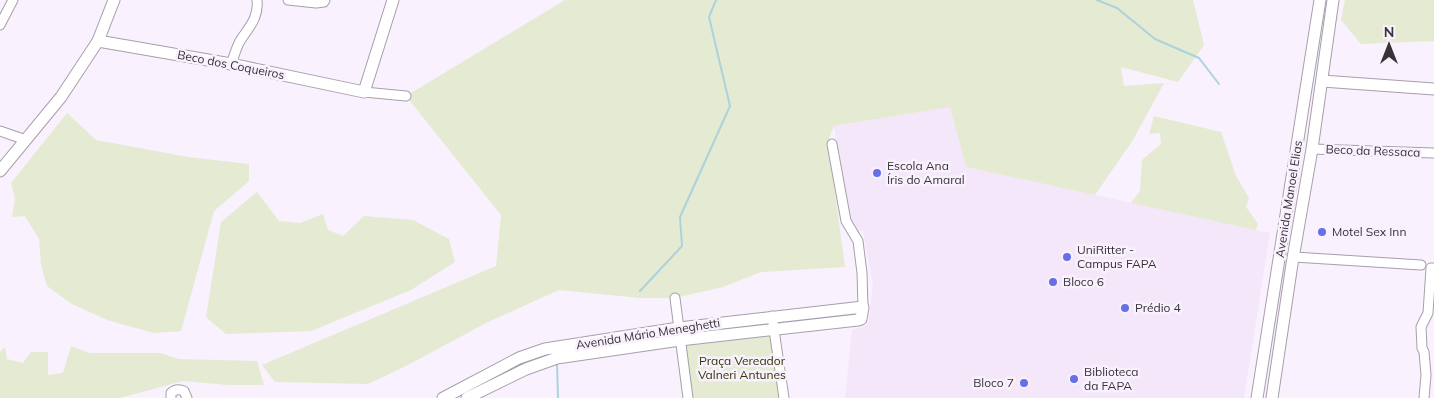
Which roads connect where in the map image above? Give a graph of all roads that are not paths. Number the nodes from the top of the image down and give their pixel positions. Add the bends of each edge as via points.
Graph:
1 (13, 0) edge
2 (114, 0) edge
3 (257, 0) edge
4 (288, 0) edge
5 (325, 0) edge
6 (393, 0) edge
7 (1320, 0) edge
8 (1333, 0) edge
9 (0, 25) edge
10 (1315, 29) junction
11 (1328, 30) junction
12 (98, 40) junction
13 (1313, 42) junction
14 (1326, 46) junction
15 (231, 64) junction
16 (1322, 81) junction
17 (1434, 89) edge
18 (364, 92) junction
19 (406, 96) dead end
20 (0, 131) edge
21 (26, 140) junction
22 (832, 144) dead end
23 (1312, 149) junction
24 (1434, 153) edge
25 (0, 171) edge
26 (1293, 260) junction
27 (1278, 262) junction
28 (1421, 265) dead end
29 (1434, 268) edge
30 (675, 298) dead end
31 (1432, 302) edge
32 (863, 307) junction
33 (772, 316) junction
34 (774, 328) junction
35 (679, 334) junction
36 (1429, 351) edge
37 (465, 395) edge
38 (171, 398) edge
39 (187, 398) edge
40 (443, 398) edge
41 (688, 398) edge
42 (784, 398) edge
43 (1257, 398) edge
44 (1272, 398) edge
45 (1424, 398) edge

1 - 9 street
2 - 12 street
3 - 15 street via 253,24 239,43
4 - 5 street via 316,3
6 - 18 street
7 - 10 street, Avenida Manoel Elias
8 - 11 street, Avenida Manoel Elias
10 - 11 street
10 - 13 street, Avenida Manoel Elias
11 - 14 street, Avenida Manoel Elias
12 - 15 street, Beco dos Coqueiros
12 - 21 street via 61,97
13 - 14 street via 1320,41
13 - 27 street, Avenida Manoel Elias
14 - 16 street, Avenida Manoel Elias
15 - 18 street, Beco dos Coqueiros
16 - 17 street
16 - 23 street, Avenida Manoel Elias
18 - 19 street
20 - 21 street
21 - 25 street
22 - 32 street via 846,221 858,241
23 - 24 street, Beco da Ressaca
23 - 26 street, Avenida Manoel Elias
26 - 27 street
26 - 28 street
26 - 44 street, Avenida Manoel Elias
27 - 43 street, Avenida Manoel Elias
29 - 31 street
30 - 35 street
31 - 36 street via 1421,327 1422,348
32 - 33 street, Avenida Mário Meneghetti
32 - 34 street, Avenida Mário Meneghetti via 858,320
33 - 34 street
33 - 35 street, Avenida Mário Meneghetti
34 - 35 street, Avenida Mário Meneghetti
34 - 42 street
35 - 37 street, Avenida Mário Meneghetti via 557,358 547,355 526,369
35 - 41 street
36 - 45 street
37 - 40 street, Avenida Mário Meneghetti
38 - 39 street via 174,390 180,389

